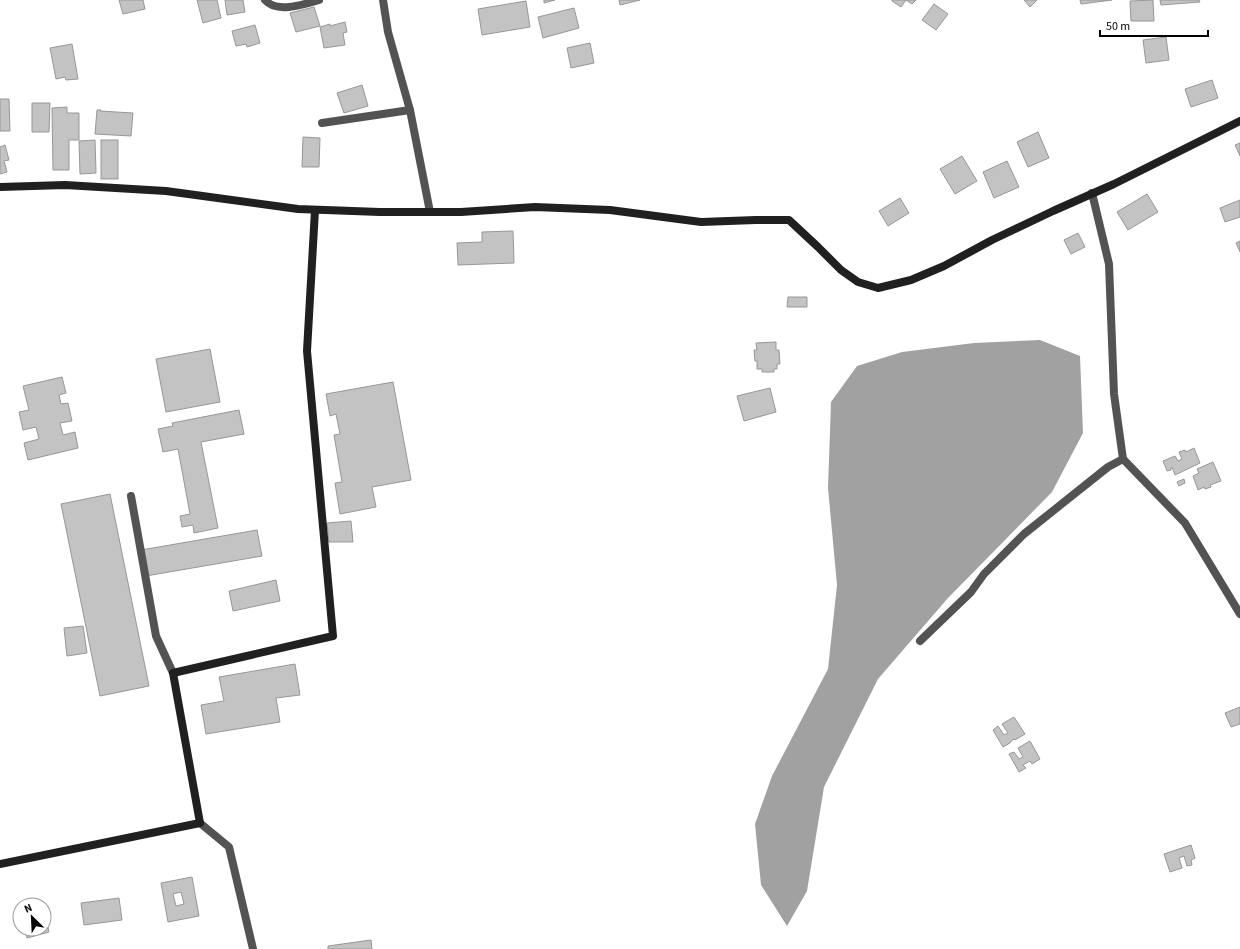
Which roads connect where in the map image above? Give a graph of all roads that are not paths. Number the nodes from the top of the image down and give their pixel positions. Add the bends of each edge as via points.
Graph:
1 (266, 0) edge
2 (319, 0) edge
3 (383, 0) edge
4 (410, 110) junction
5 (1240, 121) edge
6 (322, 123) dead end
7 (0, 187) edge
8 (1092, 193) junction
9 (315, 210) junction
10 (430, 212) junction
11 (1123, 459) junction
12 (131, 496) dead end
13 (1240, 614) edge
14 (920, 641) dead end
15 (173, 673) junction
16 (200, 823) junction
17 (0, 864) edge
18 (253, 949) edge

1 - 2 street via 277,7 296,6
3 - 4 street via 388,32
4 - 6 street
4 - 10 street
5 - 8 street
7 - 9 street via 65,185 166,191
8 - 10 street via 992,240 944,266 911,280 878,288 858,282 841,270 790,220 701,222 610,210 535,207
8 - 11 street via 1109,264 1114,394
9 - 10 street
9 - 15 street via 307,351 333,636
11 - 13 street via 1185,523
11 - 14 street via 1108,467 1024,534 984,574 971,592
12 - 15 street via 156,636
15 - 16 street
16 - 17 street
16 - 18 street via 229,847

